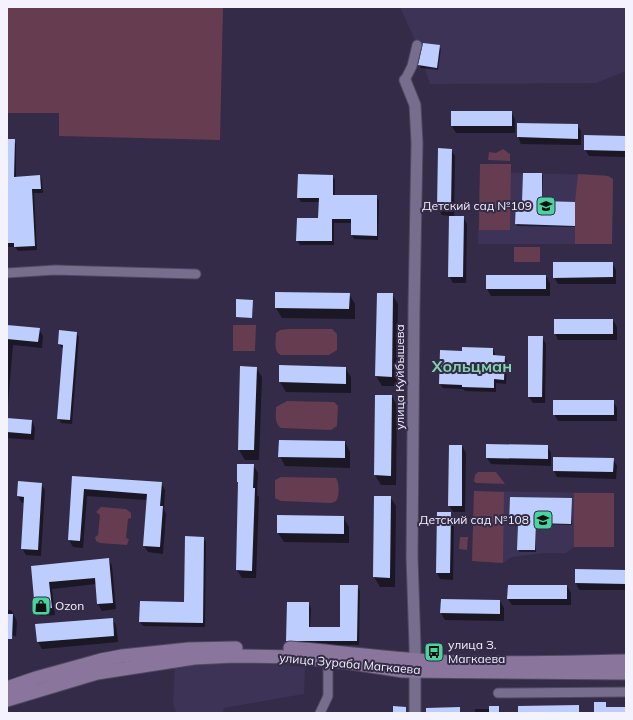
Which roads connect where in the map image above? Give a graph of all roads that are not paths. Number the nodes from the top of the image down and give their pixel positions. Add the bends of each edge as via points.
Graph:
1 (417, 45) dead end
2 (405, 80) joint
3 (7, 273) edge
4 (196, 274) dead end
5 (328, 660) junction
6 (626, 661) edge
7 (415, 666) junction
8 (626, 673) edge
9 (7, 688) edge
10 (626, 692) edge
11 (498, 693) dead end
12 (7, 700) edge
13 (320, 713) edge
14 (415, 713) edge

1 - 2 street, улица Куйбышева via 412,66
2 - 7 street, улица Куйбышева via 415,106 417,143 412,557
3 - 4 street via 55,270
5 - 7 main road, улица Зураба Магкаева via 403,671
5 - 12 main road, улица Зураба Магкаева via 234,656 194,658 97,673
5 - 13 street via 328,696
6 - 7 main road, улица Зураба Магкаева via 476,662
7 - 8 main road, улица Зураба Магкаева
7 - 9 main road, улица Зураба Магкаева via 285,648 216,647 143,653 101,660
7 - 14 street, улица Куйбышева
10 - 11 street

